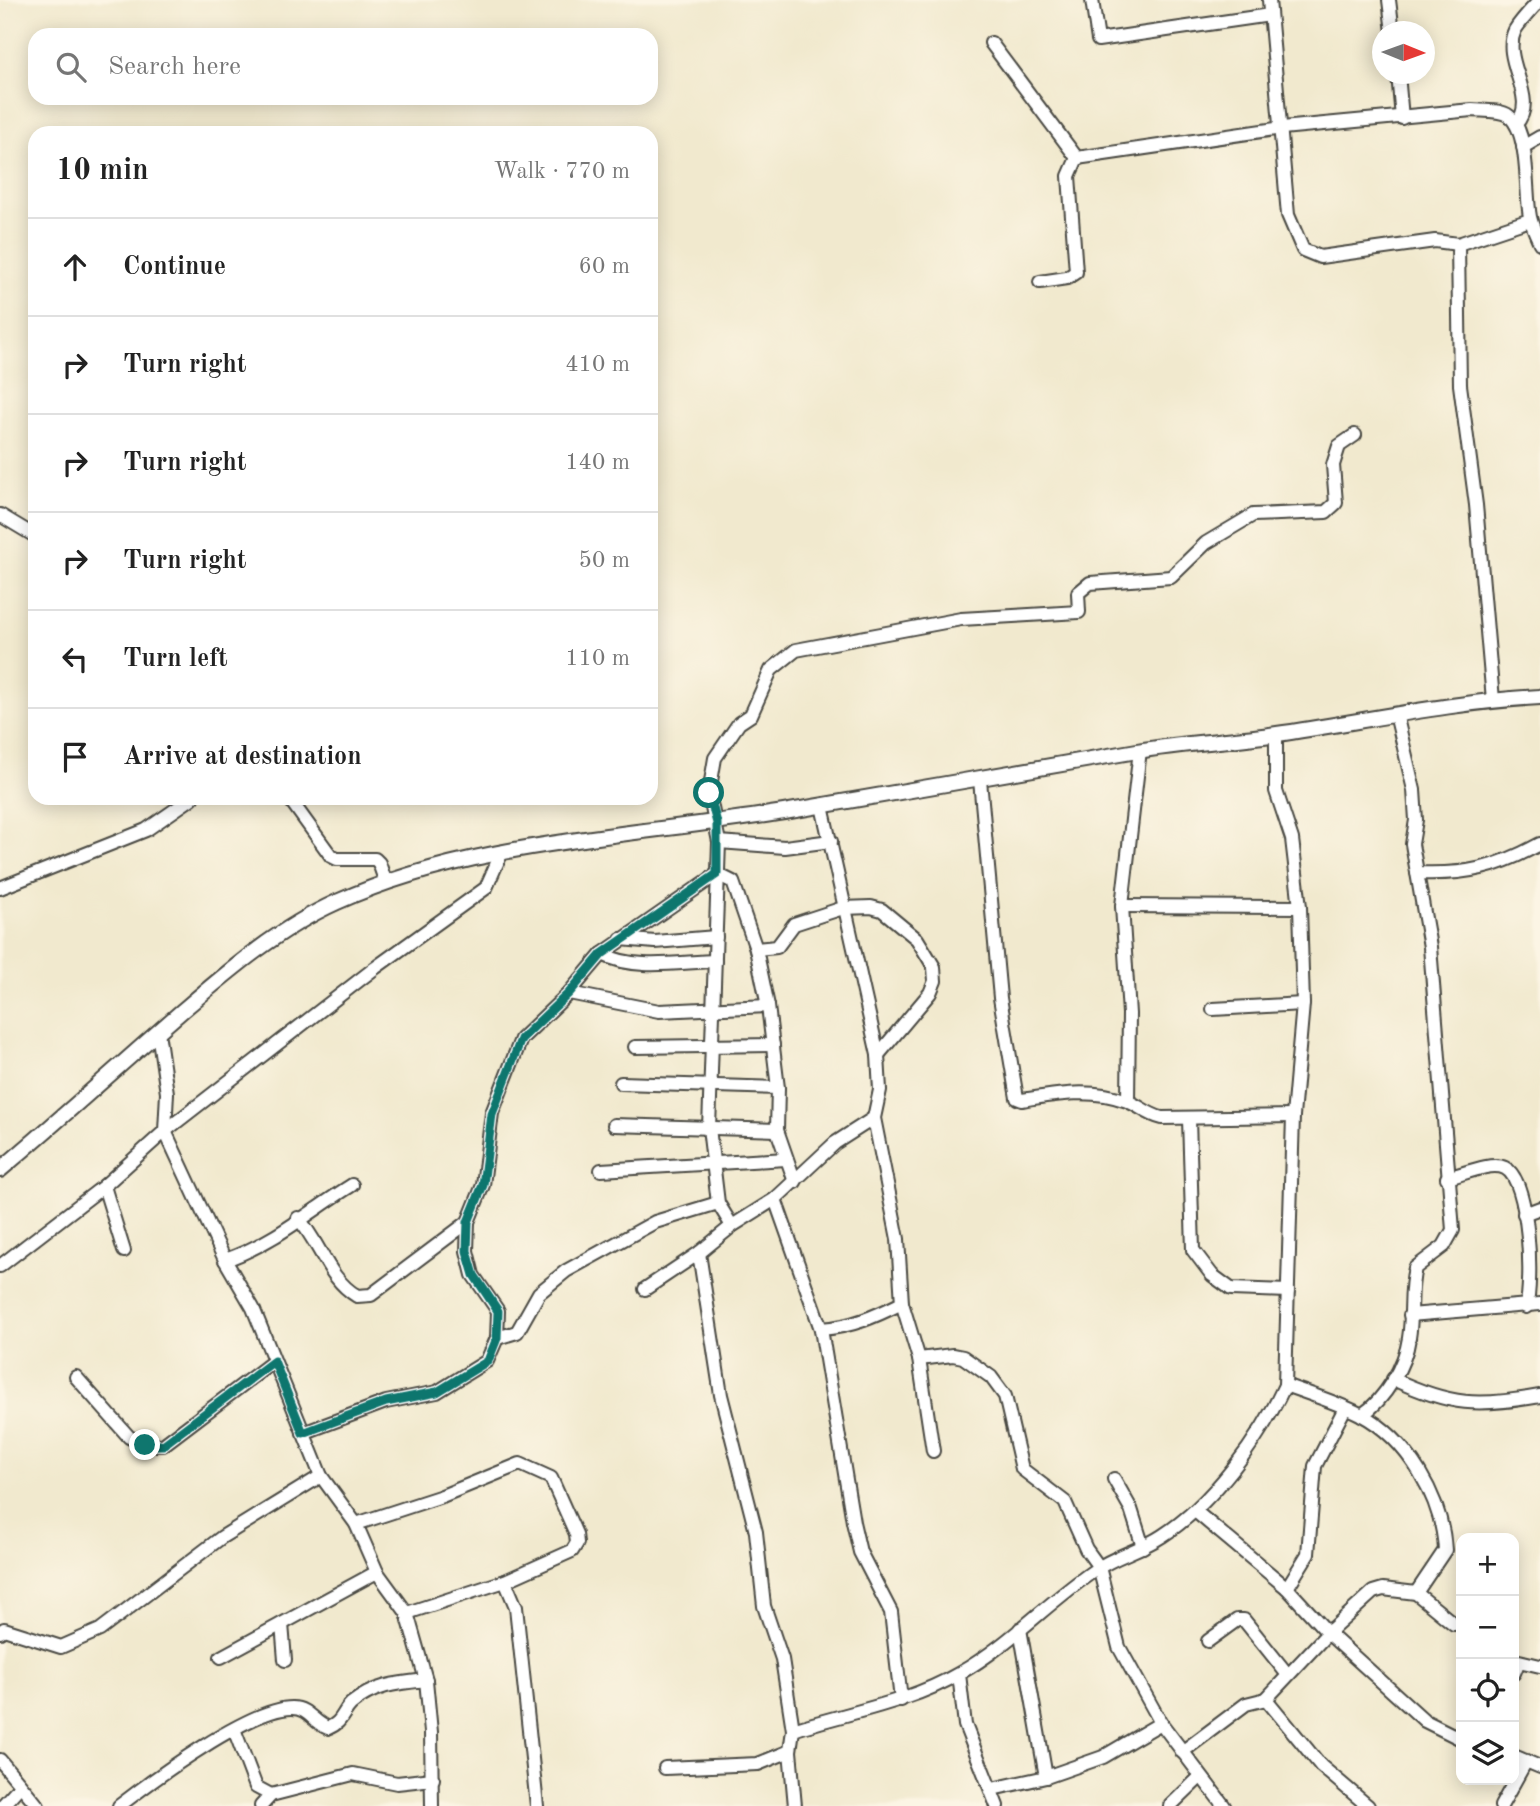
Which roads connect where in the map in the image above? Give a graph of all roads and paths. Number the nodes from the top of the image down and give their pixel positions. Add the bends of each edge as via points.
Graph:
1 (1092, 0) edge
2 (1269, 0) edge
3 (1389, 0) edge
4 (1540, 0) edge
5 (1270, 15) junction
6 (1392, 21) edge
7 (992, 43) dead end
8 (1399, 84) edge
9 (1402, 118) junction
10 (1516, 124) junction
11 (1282, 128) junction
12 (1540, 137) edge
13 (1523, 147) junction
14 (1077, 158) junction
15 (1530, 220) junction
16 (1540, 243) edge
17 (1458, 244) junction
18 (1040, 282) dead end
19 (1355, 435) dead end
20 (0, 515) edge
21 (28, 533) edge
22 (1540, 697) edge
23 (1493, 699) junction
24 (1396, 714) junction
25 (1276, 734) junction
26 (1140, 750) junction
27 (980, 780) junction
28 (182, 805) edge
29 (294, 805) edge
30 (822, 806) junction
31 (717, 823) junction
32 (831, 841) junction
33 (719, 842) junction
34 (1540, 844) edge
35 (501, 855) junction
36 (1418, 873) junction
37 (717, 874) junction
38 (386, 883) junction
39 (0, 888) edge
40 (1122, 906) junction
41 (1300, 907) junction
42 (844, 908) junction
43 (716, 937) junction
44 (621, 939) junction
45 (756, 949) junction
46 (602, 954) junction
47 (715, 961) junction
48 (569, 993) junction
49 (1303, 1004) junction
50 (768, 1006) junction
51 (715, 1009) junction
52 (1213, 1009) dead end
53 (158, 1032) junction
54 (773, 1045) junction
55 (635, 1047) dead end
56 (713, 1047) junction
57 (878, 1055) junction
58 (621, 1083) dead end
59 (712, 1085) junction
60 (778, 1087) junction
61 (1128, 1101) junction
62 (1293, 1116) junction
63 (874, 1118) junction
64 (1189, 1119) junction
65 (614, 1125) dead end
66 (709, 1128) junction
67 (777, 1130) junction
68 (165, 1132) junction
69 (786, 1158) junction
70 (713, 1164) junction
71 (0, 1170) edge
72 (601, 1170) dead end
73 (1447, 1178) junction
74 (795, 1182) junction
75 (352, 1185) dead end
76 (104, 1186) junction
77 (775, 1199) junction
78 (718, 1203) junction
79 (1540, 1208) edge
80 (1524, 1213) junction
81 (298, 1218) junction
82 (468, 1222) junction
83 (732, 1226) junction
84 (124, 1251) dead end
85 (699, 1253) junction
86 (225, 1261) junction
87 (0, 1266) edge
88 (645, 1289) dead end
89 (1288, 1291) junction
90 (902, 1303) junction
91 (1540, 1304) edge
92 (1526, 1307) junction
93 (1410, 1315) junction
94 (821, 1329) junction
95 (497, 1338) junction
96 (919, 1359) junction
97 (274, 1361) junction
98 (76, 1377) dead end
99 (1394, 1380) junction
100 (1284, 1385) junction
101 (1540, 1396) edge
102 (1345, 1408) junction
103 (1362, 1415) junction
104 (303, 1433) junction
105 (933, 1451) dead end
106 (321, 1476) junction
107 (1114, 1479) dead end
108 (1195, 1511) junction
109 (356, 1524) junction
110 (1143, 1547) junction
111 (1099, 1567) junction
112 (377, 1572) junction
113 (505, 1581) junction
114 (1287, 1588) junction
115 (1416, 1593) junction
116 (407, 1613) junction
117 (282, 1624) junction
118 (1454, 1624) dead end
119 (1020, 1629) junction
120 (0, 1632) edge
121 (1328, 1633) junction
122 (1208, 1641) dead end
123 (221, 1657) dead end
124 (285, 1660) dead end
125 (1519, 1661) edge
126 (1540, 1666) edge
127 (959, 1674) junction
128 (1289, 1675) junction
129 (426, 1680) junction
130 (1266, 1699) junction
131 (901, 1700) junction
132 (1161, 1723) junction
133 (234, 1729) junction
134 (793, 1730) junction
135 (1456, 1736) edge
136 (790, 1751) junction
137 (1182, 1752) junction
138 (1520, 1759) edge
139 (0, 1760) edge
140 (1540, 1767) edge
141 (665, 1768) dead end
142 (1046, 1776) junction
143 (1199, 1777) junction
144 (433, 1779) junction
145 (20, 1786) junction
146 (992, 1789) junction
147 (271, 1795) junction
148 (2, 1806) edge
149 (38, 1806) edge
150 (119, 1806) edge
151 (261, 1806) edge
152 (432, 1806) edge
153 (537, 1806) edge
154 (795, 1806) edge
155 (997, 1806) edge
156 (1170, 1806) edge
157 (1224, 1806) edge
158 (1368, 1806) edge
159 (1501, 1806) edge

1 - 5 street via 1098,40
2 - 5 street
3 - 6 street
4 - 10 street via 1514,31 1513,52 1527,107
5 - 11 street
7 - 14 street
8 - 9 street
9 - 10 street via 1472,110 1507,114
9 - 11 street
10 - 13 street
11 - 14 street
11 - 17 street via 1288,215 1303,250 1320,257 1424,242
12 - 13 street
13 - 15 street
14 - 18 street via 1069,176 1076,272
15 - 16 street
15 - 17 street
17 - 23 street via 1460,385
19 - 31 street via 1339,446 1333,465 1336,503 1332,508 1253,515 1206,543 1171,577 1090,583 1078,593 1079,612 961,620 796,650 771,670 751,715 739,723 715,758 709,793
20 - 21 street
22 - 23 main road
23 - 24 main road
24 - 25 main road
24 - 36 street via 1414,790 1412,844
25 - 26 main road
25 - 41 street via 1276,791 1292,839
26 - 27 main road
26 - 40 street
27 - 30 main road
27 - 61 street via 1000,998 1017,1098 1068,1092
28 - 39 street via 146,830
29 - 38 street via 331,856 375,859
30 - 31 main road
30 - 32 street
31 - 33 street
31 - 35 main road
32 - 33 street via 773,847
32 - 42 street
33 - 37 street
34 - 36 street via 1492,867 1458,875
35 - 38 main road
35 - 68 street via 486,888
36 - 73 street via 1430,947
37 - 43 street
37 - 44 street
37 - 45 street via 733,882
38 - 53 main road via 337,902 281,932
40 - 41 street
40 - 61 street via 1129,1014
41 - 49 street
42 - 45 street via 794,924 777,947
42 - 57 street
42 - 57 street via 882,910 917,939 934,967 930,993
43 - 44 street via 655,942
43 - 47 street
44 - 46 street
45 - 50 street
46 - 47 street via 646,965
46 - 48 street
47 - 51 street
48 - 51 street via 659,1011
48 - 82 street via 521,1039 492,1114 483,1185
49 - 52 street
49 - 62 street
50 - 51 street
50 - 54 street
51 - 56 street
53 - 68 street via 167,1093
53 - 71 main road
54 - 56 street
54 - 60 street
55 - 56 street
56 - 59 street
57 - 63 street via 880,1090
58 - 59 street
59 - 60 street
59 - 66 street
60 - 67 street
61 - 64 street via 1149,1115
62 - 64 street
62 - 89 street
63 - 74 street via 835,1143
63 - 90 street via 898,1239
64 - 89 street via 1193,1250 1212,1275 1231,1289
65 - 66 street
66 - 67 street
66 - 70 street
67 - 69 street
68 - 76 street
68 - 86 street
69 - 70 street
69 - 74 street
70 - 72 street
70 - 78 street
73 - 80 street via 1496,1166 1505,1168 1519,1188
73 - 93 street via 1453,1230 1444,1246 1415,1268
74 - 77 street
75 - 81 street
76 - 84 street
76 - 87 street
77 - 83 street
77 - 94 street
78 - 83 street
78 - 95 street via 655,1222 566,1271 538,1293 517,1332
79 - 80 street
80 - 92 street via 1530,1272
81 - 82 street via 315,1238 336,1279 357,1296 371,1295
81 - 86 street via 254,1251
82 - 95 street via 467,1251 474,1275 498,1311
83 - 85 street
85 - 88 street
85 - 134 street via 721,1395 756,1532 764,1606 782,1659
86 - 97 street via 253,1308
89 - 100 street
90 - 94 street via 867,1320
90 - 96 street
91 - 92 street
92 - 93 street
93 - 99 street via 1409,1340
94 - 131 street via 853,1522 860,1552 891,1612
95 - 104 street via 488,1361 437,1392 386,1402
96 - 105 street
96 - 111 street via 962,1357 991,1377 1005,1396 1022,1469 1065,1502
97 - 98 street via 163,1445 145,1445 129,1437
97 - 104 street
99 - 101 street via 1462,1404
99 - 103 street
100 - 102 street
100 - 108 street via 1268,1420
102 - 103 street
102 - 114 street via 1315,1466 1308,1554
103 - 115 street via 1404,1452 1441,1518 1445,1550
104 - 106 street
106 - 109 street
106 - 120 street via 222,1537 100,1630 61,1647 4,1629
107 - 110 street via 1131,1509
108 - 110 street
108 - 114 street
109 - 112 street
109 - 113 street via 520,1464 551,1478 578,1544
110 - 111 street
111 - 119 street
111 - 132 street via 1119,1647
112 - 116 street
112 - 117 street
113 - 116 street
113 - 153 street via 516,1607
114 - 121 street
115 - 118 street
115 - 121 street via 1373,1592
116 - 129 street
117 - 123 street
117 - 124 street
119 - 127 street
119 - 142 street
121 - 128 street
121 - 135 street via 1425,1721
122 - 128 street via 1237,1620 1244,1620
125 - 126 street
127 - 131 street
127 - 146 street via 965,1725
128 - 130 street
129 - 133 street via 377,1686 328,1728 307,1711 293,1708 279,1709
129 - 144 street
130 - 137 street via 1246,1704
130 - 158 street via 1321,1766
131 - 134 street
132 - 137 street
132 - 142 street via 1103,1757
133 - 147 street via 256,1787
133 - 150 street
134 - 136 street
136 - 141 street via 758,1764
136 - 154 street
137 - 143 street
138 - 140 street
138 - 159 street
139 - 145 street
142 - 146 street
143 - 156 street
143 - 157 street
144 - 147 street via 397,1783 353,1774
144 - 152 street
145 - 148 street
145 - 149 street
146 - 155 street
147 - 151 street

